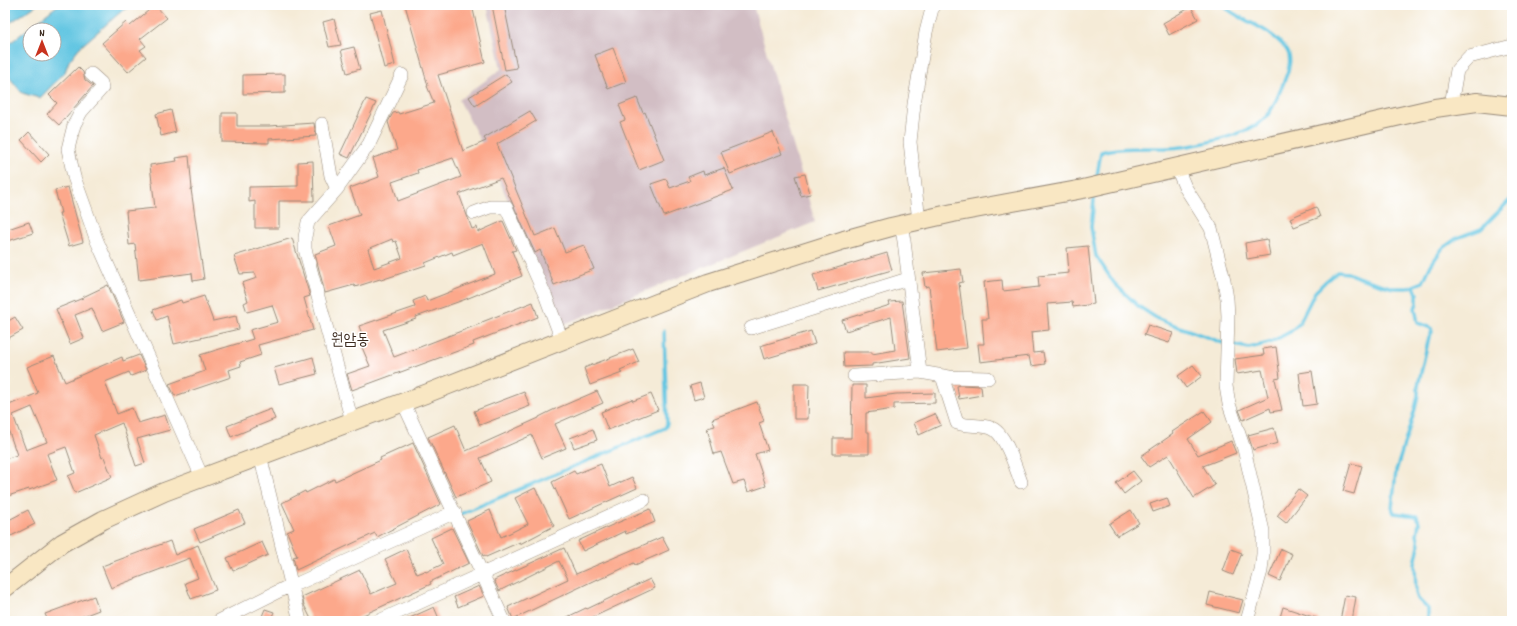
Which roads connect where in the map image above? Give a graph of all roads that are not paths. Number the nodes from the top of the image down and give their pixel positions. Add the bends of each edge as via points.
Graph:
1 (933, 5) edge
2 (1512, 46) edge
3 (91, 74) dead end
4 (402, 75) dead end
5 (1451, 105) junction
6 (1512, 106) edge
7 (322, 124) dead end
8 (1177, 168) junction
9 (337, 189) junction
10 (474, 213) dead end
11 (919, 221) junction
12 (901, 225) junction
13 (908, 279) junction
14 (750, 328) dead end
15 (562, 340) junction
16 (920, 372) junction
17 (854, 376) dead end
18 (942, 376) junction
19 (988, 378) dead end
20 (403, 402) junction
21 (352, 421) junction
22 (260, 455) junction
23 (202, 477) junction
24 (1022, 482) dead end
25 (644, 500) dead end
26 (454, 512) junction
27 (483, 574) junction
28 (291, 585) junction
29 (5, 588) edge
30 (219, 621) edge
31 (300, 621) edge
32 (379, 621) edge
33 (504, 621) edge
34 (1247, 621) edge

1 - 11 street via 916,90 910,142
2 - 5 street via 1469,56 1457,70
3 - 23 street via 101,83 102,88 81,112 74,125 68,149 74,177 97,241
4 - 9 street via 369,144
5 - 6 main road via 1477,102
5 - 8 main road
7 - 9 street via 331,176
8 - 11 main road
8 - 34 street via 1185,187 1211,228 1226,293 1226,386 1229,404 1244,449 1262,531 1260,570
9 - 21 street via 308,222 305,237 306,249
10 - 15 street via 490,207 506,207
11 - 12 main road
12 - 13 street
12 - 15 main road via 844,240 708,283
13 - 14 street
13 - 16 street
15 - 20 main road
16 - 17 street
16 - 18 street
18 - 19 street
18 - 24 street via 957,422 996,430
20 - 21 main road
20 - 26 street
21 - 22 main road
22 - 23 main road
22 - 28 street
23 - 29 main road via 103,520 62,543
25 - 27 street
26 - 27 street
26 - 28 street
27 - 32 street
27 - 33 street
28 - 30 street
28 - 31 street

